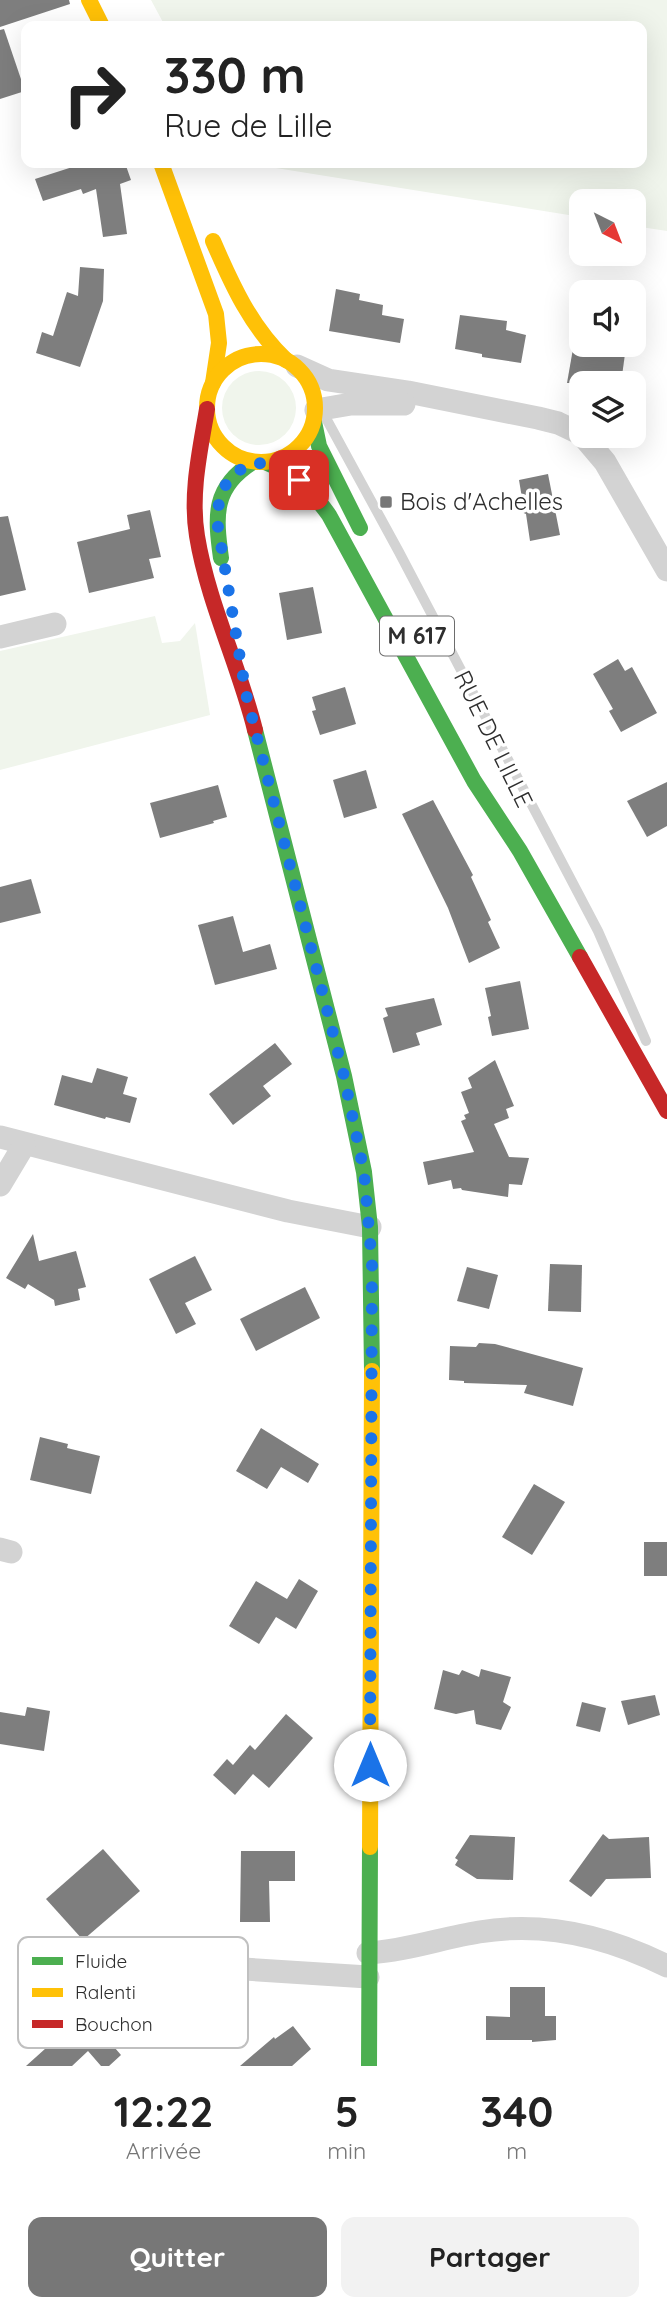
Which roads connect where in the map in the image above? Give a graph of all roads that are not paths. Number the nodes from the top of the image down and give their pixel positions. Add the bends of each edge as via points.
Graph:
1 (89, 0) edge
2 (104, 0) edge
3 (100, 21) edge
4 (114, 21) edge
5 (163, 168) edge
6 (208, 229) dead end
7 (291, 363) junction
8 (213, 383) junction
9 (471, 406) junction
10 (207, 409) junction
11 (316, 409) junction
12 (569, 428) edge
13 (593, 448) edge
14 (259, 462) junction
15 (365, 537) dead end
16 (223, 569) dead end
17 (667, 570) edge
18 (228, 591) dead end
19 (55, 624) dead end
20 (0, 637) edge
21 (246, 694) junction
22 (470, 741) dead end
23 (520, 851) junction
24 (667, 1111) edge
25 (0, 1138) edge
26 (24, 1145) junction
27 (0, 1185) edge
28 (370, 1227) junction
29 (368, 1953) junction
30 (667, 1966) edge
31 (248, 1969) edge
32 (368, 1977) junction
33 (369, 2066) edge

1 - 3 main road
2 - 4 main road
5 - 8 main road via 216,314 219,343
6 - 7 main road via 252,321
7 - 8 main road via 260,354 241,358
7 - 9 street via 328,380
7 - 11 main road via 308,380
8 - 10 main road
9 - 11 street via 376,403
9 - 12 street
10 - 14 main road via 221,444 236,456
10 - 21 main road via 195,483 195,524 212,597
11 - 14 main road via 310,433 299,448 283,458
11 - 15 main road via 319,446
11 - 24 lane via 399,552 598,932 644,1037
13 - 17 street
14 - 16 main road via 233,474 221,491 217,521
14 - 23 main road, RUE DE LILLE / M 617 via 283,468 299,480 329,515 474,781
18 - 21 main road
19 - 20 street
21 - 28 main road via 352,1109
22 - 23 main road, RUE DE LILLE / M 617
23 - 24 main road, RUE DE LILLE / M 617
25 - 26 street
26 - 27 street
26 - 28 street
28 - 29 main road
29 - 30 street via 481,1931 540,1929 601,1940
29 - 32 main road
31 - 32 street
32 - 33 main road

